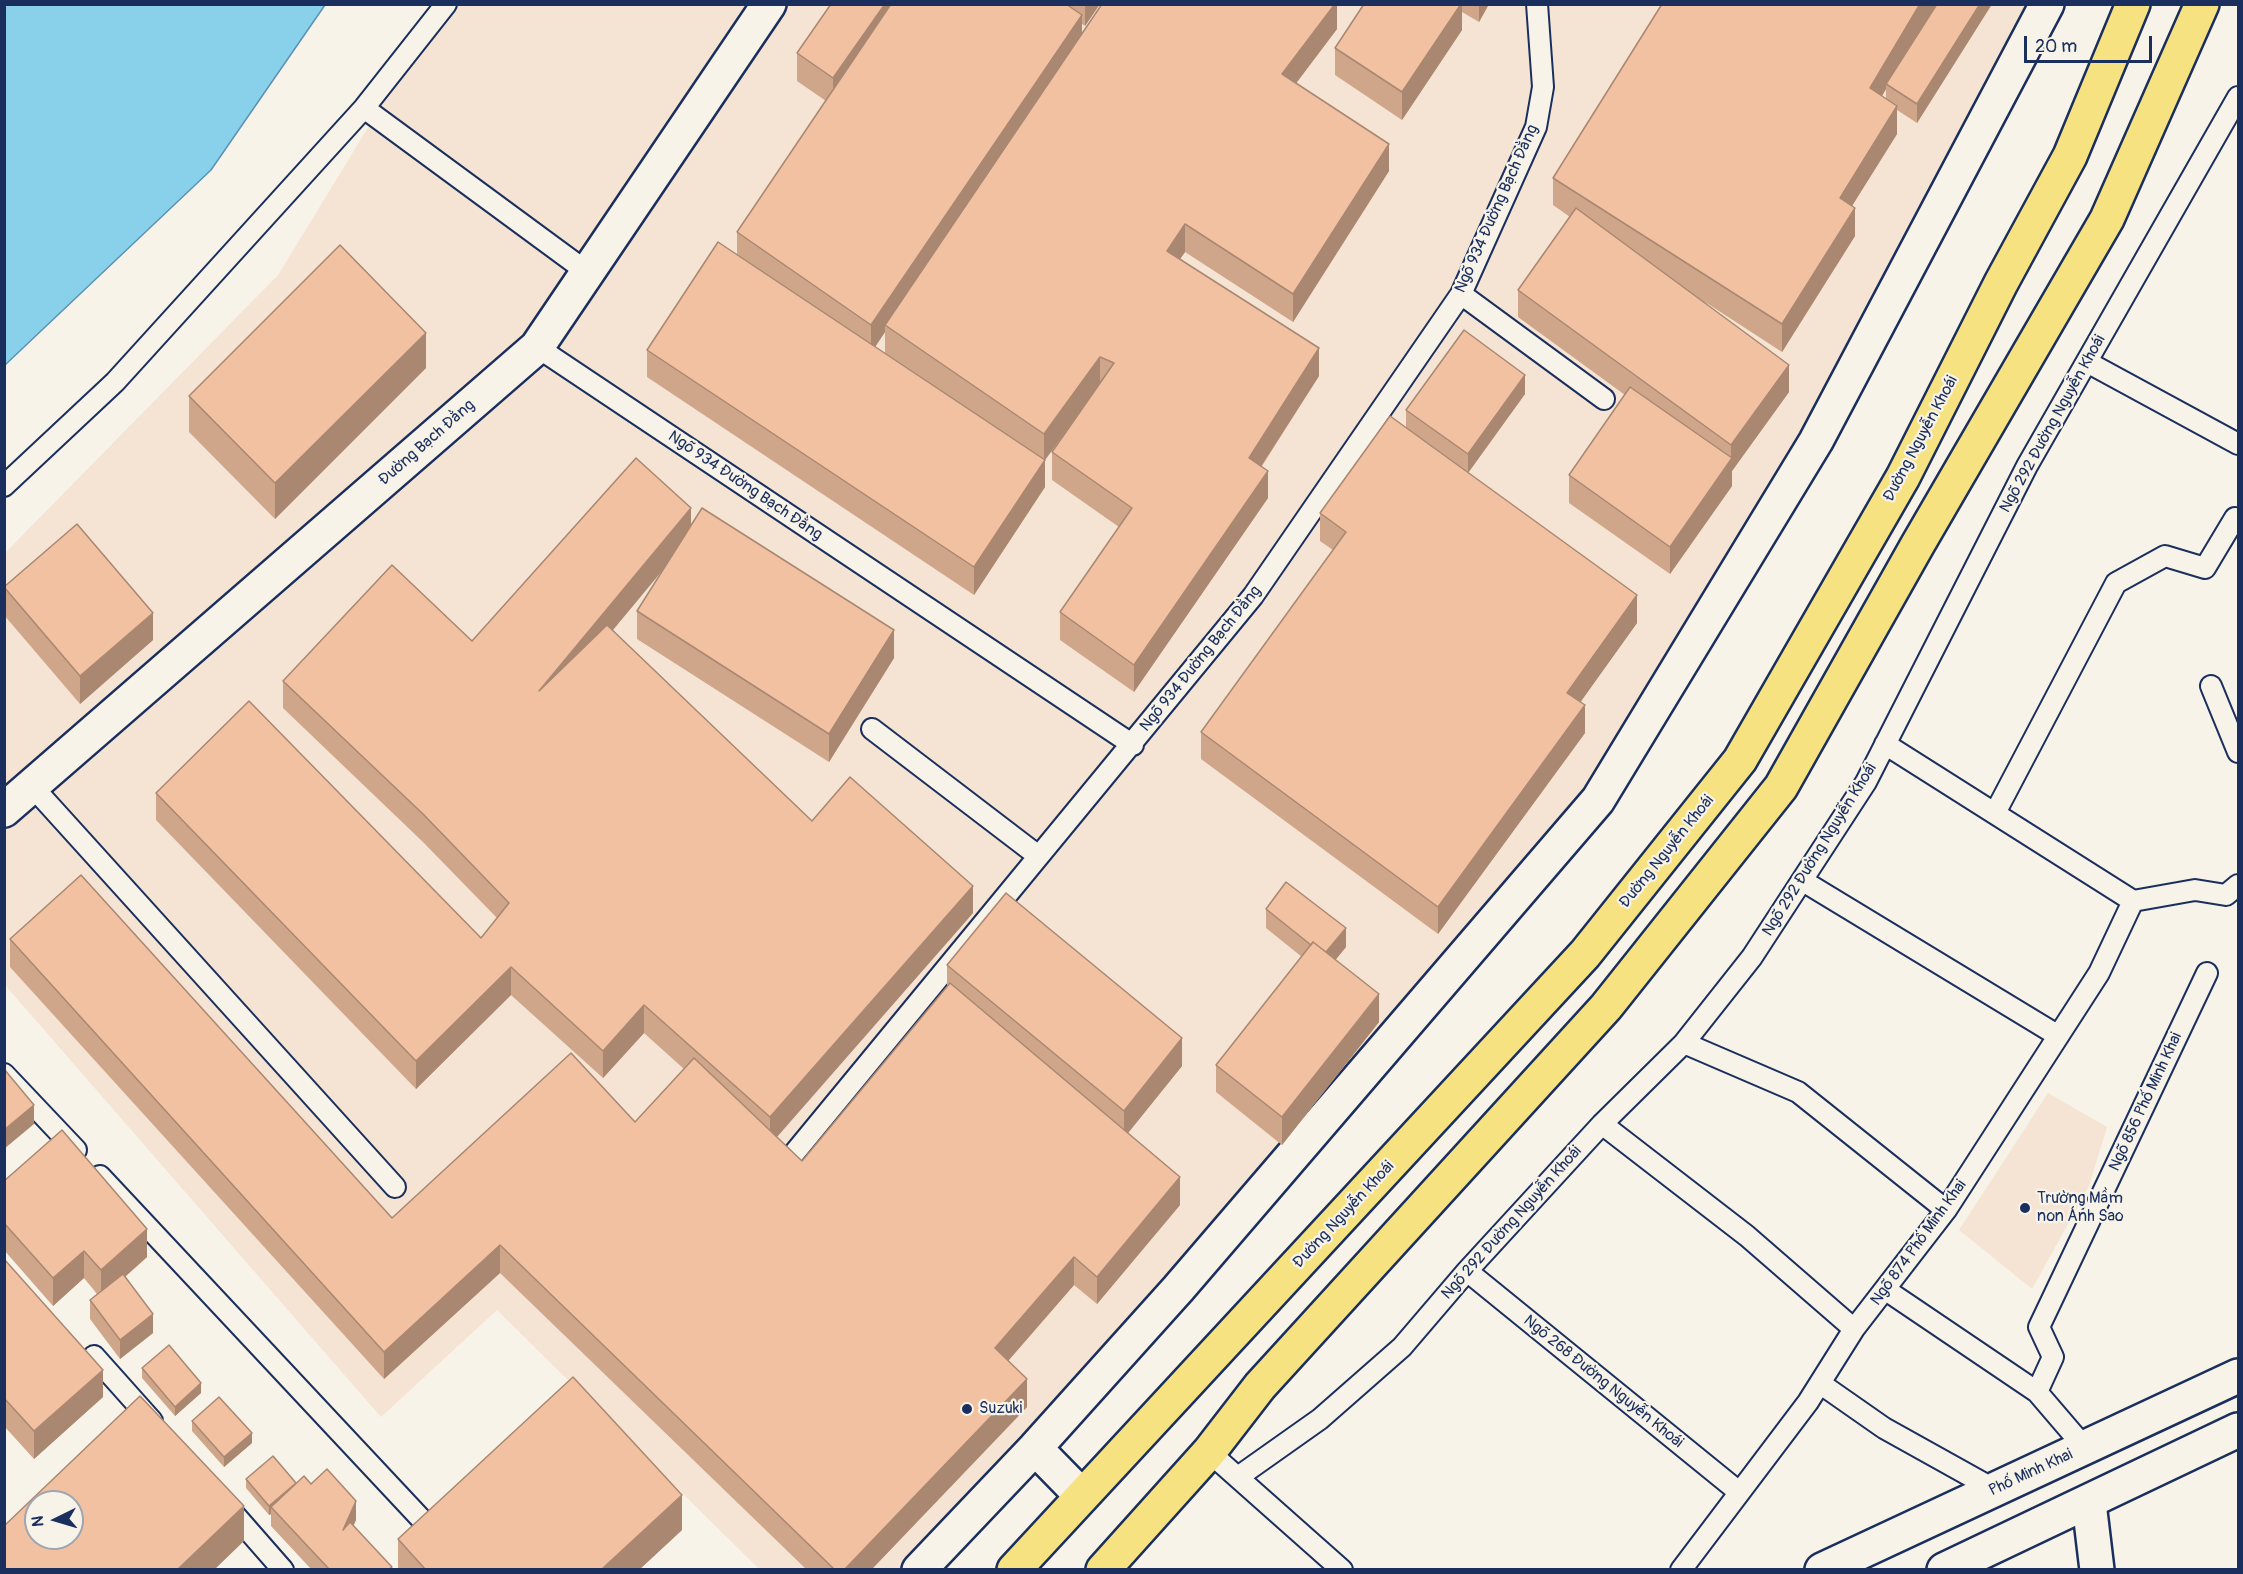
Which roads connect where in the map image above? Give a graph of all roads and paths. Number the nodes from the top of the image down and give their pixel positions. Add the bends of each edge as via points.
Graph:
1 (446, 4) edge
2 (769, 4) edge
3 (1538, 4) edge
4 (2047, 4) edge
5 (2133, 4) edge
6 (2202, 4) edge
7 (2238, 97) edge
8 (364, 108) junction
9 (587, 272) junction
10 (1461, 294) junction
11 (537, 347) junction
12 (2087, 362) junction
13 (1604, 399) dead end
14 (2238, 444) edge
15 (4, 486) edge
16 (2235, 518) dead end
17 (2211, 686) dead end
18 (872, 729) dead end
19 (1885, 744) junction
20 (1133, 745) junction
21 (2238, 752) edge
22 (32, 786) junction
23 (4, 810) edge
24 (1995, 813) junction
25 (1037, 855) junction
26 (1803, 881) junction
27 (2238, 885) edge
28 (2133, 901) junction
29 (2207, 973) dead end
30 (2057, 1035) junction
31 (1684, 1044) junction
32 (4, 1074) edge
33 (1602, 1124) junction
34 (782, 1167) edge
35 (395, 1187) dead end
36 (1946, 1210) junction
37 (1467, 1271) junction
38 (1886, 1290) junction
39 (1854, 1329) junction
40 (94, 1356) edge
41 (2238, 1376) edge
42 (1821, 1384) junction
43 (2037, 1392) junction
44 (2238, 1430) edge
45 (165, 1436) edge
46 (1035, 1448) junction
47 (2085, 1448) junction
48 (1209, 1452) junction
49 (1238, 1477) junction
50 (212, 1489) edge
51 (1991, 1491) junction
52 (1739, 1492) junction
53 (1081, 1495) junction
54 (2089, 1503) junction
55 (439, 1538) edge
56 (284, 1569) edge
57 (920, 1569) edge
58 (1014, 1569) edge
59 (1103, 1569) edge
60 (1342, 1569) edge
61 (1681, 1569) edge
62 (1822, 1569) edge
63 (1944, 1569) edge
64 (2097, 1569) edge

1 - 8 lane
2 - 9 street, Đường Bạch Đằng
3 - 10 lane, Ngõ 934 Đường Bạch Đằng via 1543,87 1536,127
4 - 46 street via 1816,441 1598,800 1178,1289
5 - 53 main road, Đường Nguyễn Khoái via 2070,156 1903,477 1740,760 1585,954
6 - 48 main road via 2107,219 1781,787 1606,1006 1260,1386
7 - 12 lane, Ngõ 292 Đường Nguyễn Khoái
8 - 9 lane
8 - 15 lane via 115,382
9 - 11 street, Đường Bạch Đằng
10 - 13 lane
10 - 20 lane, Ngõ 934 Đường Bạch Đằng via 1253,596
11 - 20 lane, Ngõ 934 Đường Bạch Đằng
11 - 22 street, Đường Bạch Đằng
12 - 14 lane
12 - 19 lane, Ngõ 292 Đường Nguyễn Khoái via 2027,466
16 - 24 lane via 2205,568 2165,556 2116,583
17 - 21 lane
18 - 25 lane
19 - 24 lane
19 - 26 lane, Ngõ 292 Đường Nguyễn Khoái via 1866,782
20 - 25 lane
22 - 23 street, Đường Bạch Đằng
22 - 35 lane
24 - 28 lane
25 - 34 lane
26 - 30 lane
26 - 31 lane, Ngõ 292 Đường Nguyễn Khoái via 1752,957
27 - 28 lane via 2226,895 2195,890
28 - 30 lane, Ngõ 874 Phố Minh Khai via 2099,973
29 - 43 lane, Ngõ 856 Phố Minh Khai via 2039,1327 2053,1357
30 - 36 lane, Ngõ 874 Phố Minh Khai
31 - 33 lane, Ngõ 292 Đường Nguyễn Khoái
31 - 36 lane via 1798,1092
32 - 55 lane
33 - 37 lane, Ngõ 292 Đường Nguyễn Khoái
33 - 39 lane via 1747,1236
36 - 38 lane, Ngõ 874 Phố Minh Khai
37 - 49 lane, Ngõ 292 Đường Nguyễn Khoái via 1402,1347 1320,1419
37 - 52 lane, Ngõ 268 Đường Nguyễn Khoái
38 - 39 lane, Ngõ 874 Phố Minh Khai
38 - 43 lane
39 - 42 lane, Ngõ 874 Phố Minh Khai
40 - 45 lane
41 - 47 street, Phố Minh Khai
42 - 51 lane via 1884,1428
42 - 52 lane, Ngõ 874 Phố Minh Khai
43 - 47 lane
44 - 54 street
46 - 53 street
46 - 57 street
47 - 51 street, Phố Minh Khai
48 - 49 lane
48 - 59 main road
49 - 60 lane
50 - 56 lane
51 - 62 street, Phố Minh Khai
52 - 61 lane, Ngõ 874 Phố Minh Khai
53 - 58 main road, Đường Nguyễn Khoái
54 - 63 street
54 - 64 street

